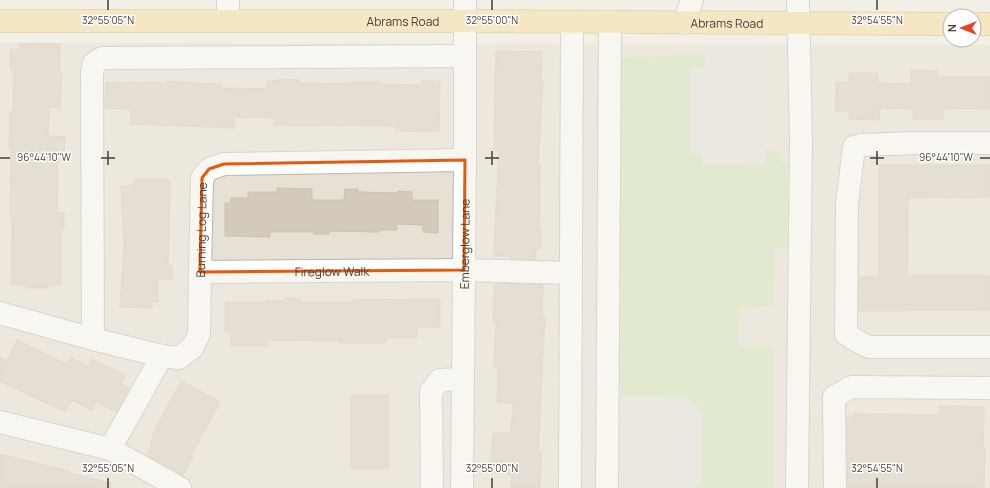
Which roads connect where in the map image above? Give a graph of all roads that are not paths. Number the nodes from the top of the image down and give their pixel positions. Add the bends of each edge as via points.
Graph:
1 (228, 0) edge
2 (465, 0) edge
3 (679, 0) edge
4 (692, 0) edge
5 (798, 0) edge
6 (0, 21) edge
7 (228, 21) junction
8 (465, 21) junction
9 (572, 22) junction
10 (610, 23) junction
11 (684, 23) junction
12 (798, 24) junction
13 (942, 24) edge
14 (465, 56) junction
15 (990, 143) edge
16 (465, 160) junction
17 (464, 270) junction
18 (200, 272) junction
19 (571, 273) junction
20 (0, 313) edge
21 (93, 339) junction
22 (990, 347) edge
23 (162, 356) junction
24 (463, 379) junction
25 (990, 388) edge
26 (0, 422) edge
27 (110, 449) junction
28 (432, 482) edge
29 (462, 482) edge
30 (180, 488) edge
31 (570, 488) edge
32 (607, 488) edge
33 (797, 488) edge
34 (835, 488) edge

1 - 7 street
2 - 8 street, Emberglow Lane
3 - 11 street
4 - 11 street
5 - 12 street
6 - 7 main road, Abrams Road
7 - 8 main road, Abrams Road
8 - 9 main road, Abrams Road
8 - 14 street, Emberglow Lane
9 - 10 main road, Abrams Road
9 - 19 street
10 - 11 main road, Abrams Road
10 - 32 street
11 - 12 main road, Abrams Road
12 - 13 main road, Abrams Road
12 - 33 street via 801,148
14 - 16 street, Emberglow Lane
14 - 21 street via 102,58 94,63
15 - 22 street via 861,145 854,148 847,202 846,334 869,347
16 - 17 street, Emberglow Lane
16 - 18 street, Burning Log Lane via 224,164 209,169 202,178
17 - 18 street, Fireglow Walk
17 - 19 street, Fireglow Walk
17 - 24 street, Emberglow Lane
18 - 23 street, Burning Log Lane via 199,334 193,347 179,358
19 - 31 street
20 - 21 street, Burning Log Lane
21 - 23 street, Burning Log Lane
23 - 27 street
24 - 28 street via 440,380 431,391
24 - 29 street, Emberglow Lane
25 - 34 street via 851,387 834,397
26 - 27 street
27 - 30 street
28 - 29 street

